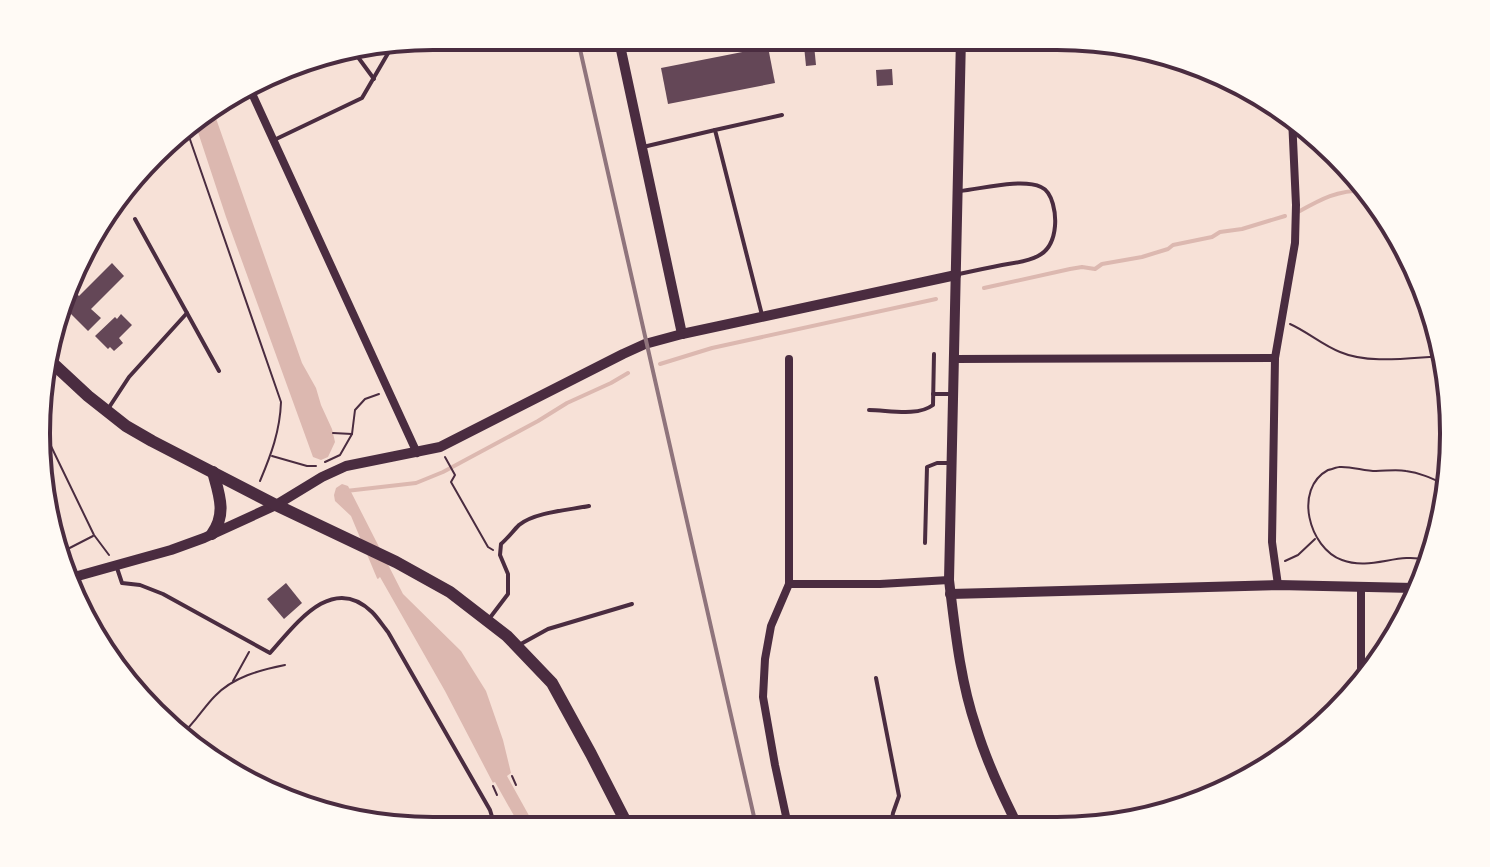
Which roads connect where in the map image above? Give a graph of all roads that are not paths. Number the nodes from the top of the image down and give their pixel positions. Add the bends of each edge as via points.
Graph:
1 (621, 50) edge
2 (961, 50) edge
3 (389, 53) edge
4 (358, 57) edge
5 (374, 79) junction
6 (253, 96) edge
7 (782, 115) dead end
8 (715, 130) junction
9 (1293, 131) edge
10 (273, 140) junction
11 (642, 147) junction
12 (958, 191) junction
13 (135, 219) dead end
14 (956, 275) junction
15 (187, 313) junction
16 (763, 317) junction
17 (682, 334) junction
18 (934, 354) dead end
19 (1275, 358) junction
20 (789, 359) dead end
21 (955, 359) junction
22 (56, 366) edge
23 (219, 371) dead end
24 (933, 394) junction
25 (954, 395) junction
26 (869, 410) dead end
27 (107, 411) junction
28 (417, 453) junction
29 (952, 463) junction
30 (213, 472) junction
31 (276, 505) junction
32 (589, 506) dead end
33 (212, 534) junction
34 (925, 543) dead end
35 (117, 566) junction
36 (78, 576) edge
37 (949, 580) junction
38 (789, 584) junction
39 (1278, 585) junction
40 (1361, 587) junction
41 (1407, 588) edge
42 (950, 594) junction
43 (632, 604) dead end
44 (487, 620) junction
45 (517, 646) junction
46 (1361, 667) edge
47 (876, 678) dead end
48 (492, 817) edge
49 (623, 817) edge
50 (786, 817) edge
51 (892, 817) edge
52 (1013, 817) edge

1 - 11 street
2 - 12 street
3 - 5 lane
4 - 5 lane
5 - 10 lane via 362,98
6 - 10 street
7 - 8 lane
8 - 11 lane
8 - 16 lane
9 - 19 street via 1295,243
10 - 28 street
11 - 17 street
12 - 14 street
12 - 14 lane via 1041,187 1056,220 1055,235 1039,256
13 - 15 lane
14 - 16 street
14 - 21 street
15 - 23 lane
15 - 27 lane via 129,377
16 - 17 street
17 - 28 street via 645,344 452,442
18 - 24 lane
19 - 21 street
19 - 39 street via 1272,542
20 - 38 street
21 - 25 street
22 - 27 main road
24 - 25 lane
24 - 26 lane via 933,405 920,411
25 - 29 street
27 - 30 main road
28 - 31 street via 346,466
29 - 34 lane via 927,467
29 - 37 street
30 - 31 main road
30 - 33 main road via 222,501
31 - 33 street
31 - 44 main road via 396,562
32 - 44 lane via 544,514 521,524 501,544 508,594
33 - 35 street
35 - 36 street
35 - 48 lane via 122,583 163,594 270,653 322,601 344,597 361,604 388,632
37 - 38 street
37 - 42 street
38 - 50 street via 771,626 763,697
39 - 40 street
39 - 42 street
40 - 41 street
40 - 46 street
42 - 52 street via 975,725
43 - 45 lane via 548,629
44 - 45 main road
45 - 49 main road via 552,683
47 - 51 lane via 899,796

